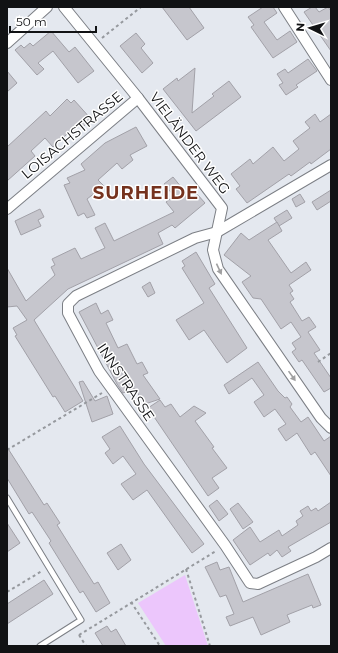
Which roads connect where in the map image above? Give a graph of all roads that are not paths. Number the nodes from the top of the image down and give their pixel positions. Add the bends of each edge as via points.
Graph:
1 (47, 7) edge
2 (64, 7) edge
3 (284, 7) edge
4 (7, 43) edge
5 (331, 80) edge
6 (138, 98) junction
7 (331, 165) edge
8 (7, 209) edge
9 (217, 232) junction
10 (331, 428) edge
11 (7, 498) edge
12 (331, 548) edge
13 (40, 646) edge

1 - 4 street
2 - 6 street, VIELÄNDER WEG
3 - 5 street
6 - 8 street, LOISACHSTRASSE
6 - 9 street, VIELÄNDER WEG via 222,208
7 - 9 street, INNSTRASSE
9 -> 10 street, VIELÄNDER WEG via 213,250 218,270 321,418
9 - 12 street, INNSTRASSE via 188,241 76,296 68,304 68,313 99,371 250,583 258,584
11 - 13 lane via 81,620

